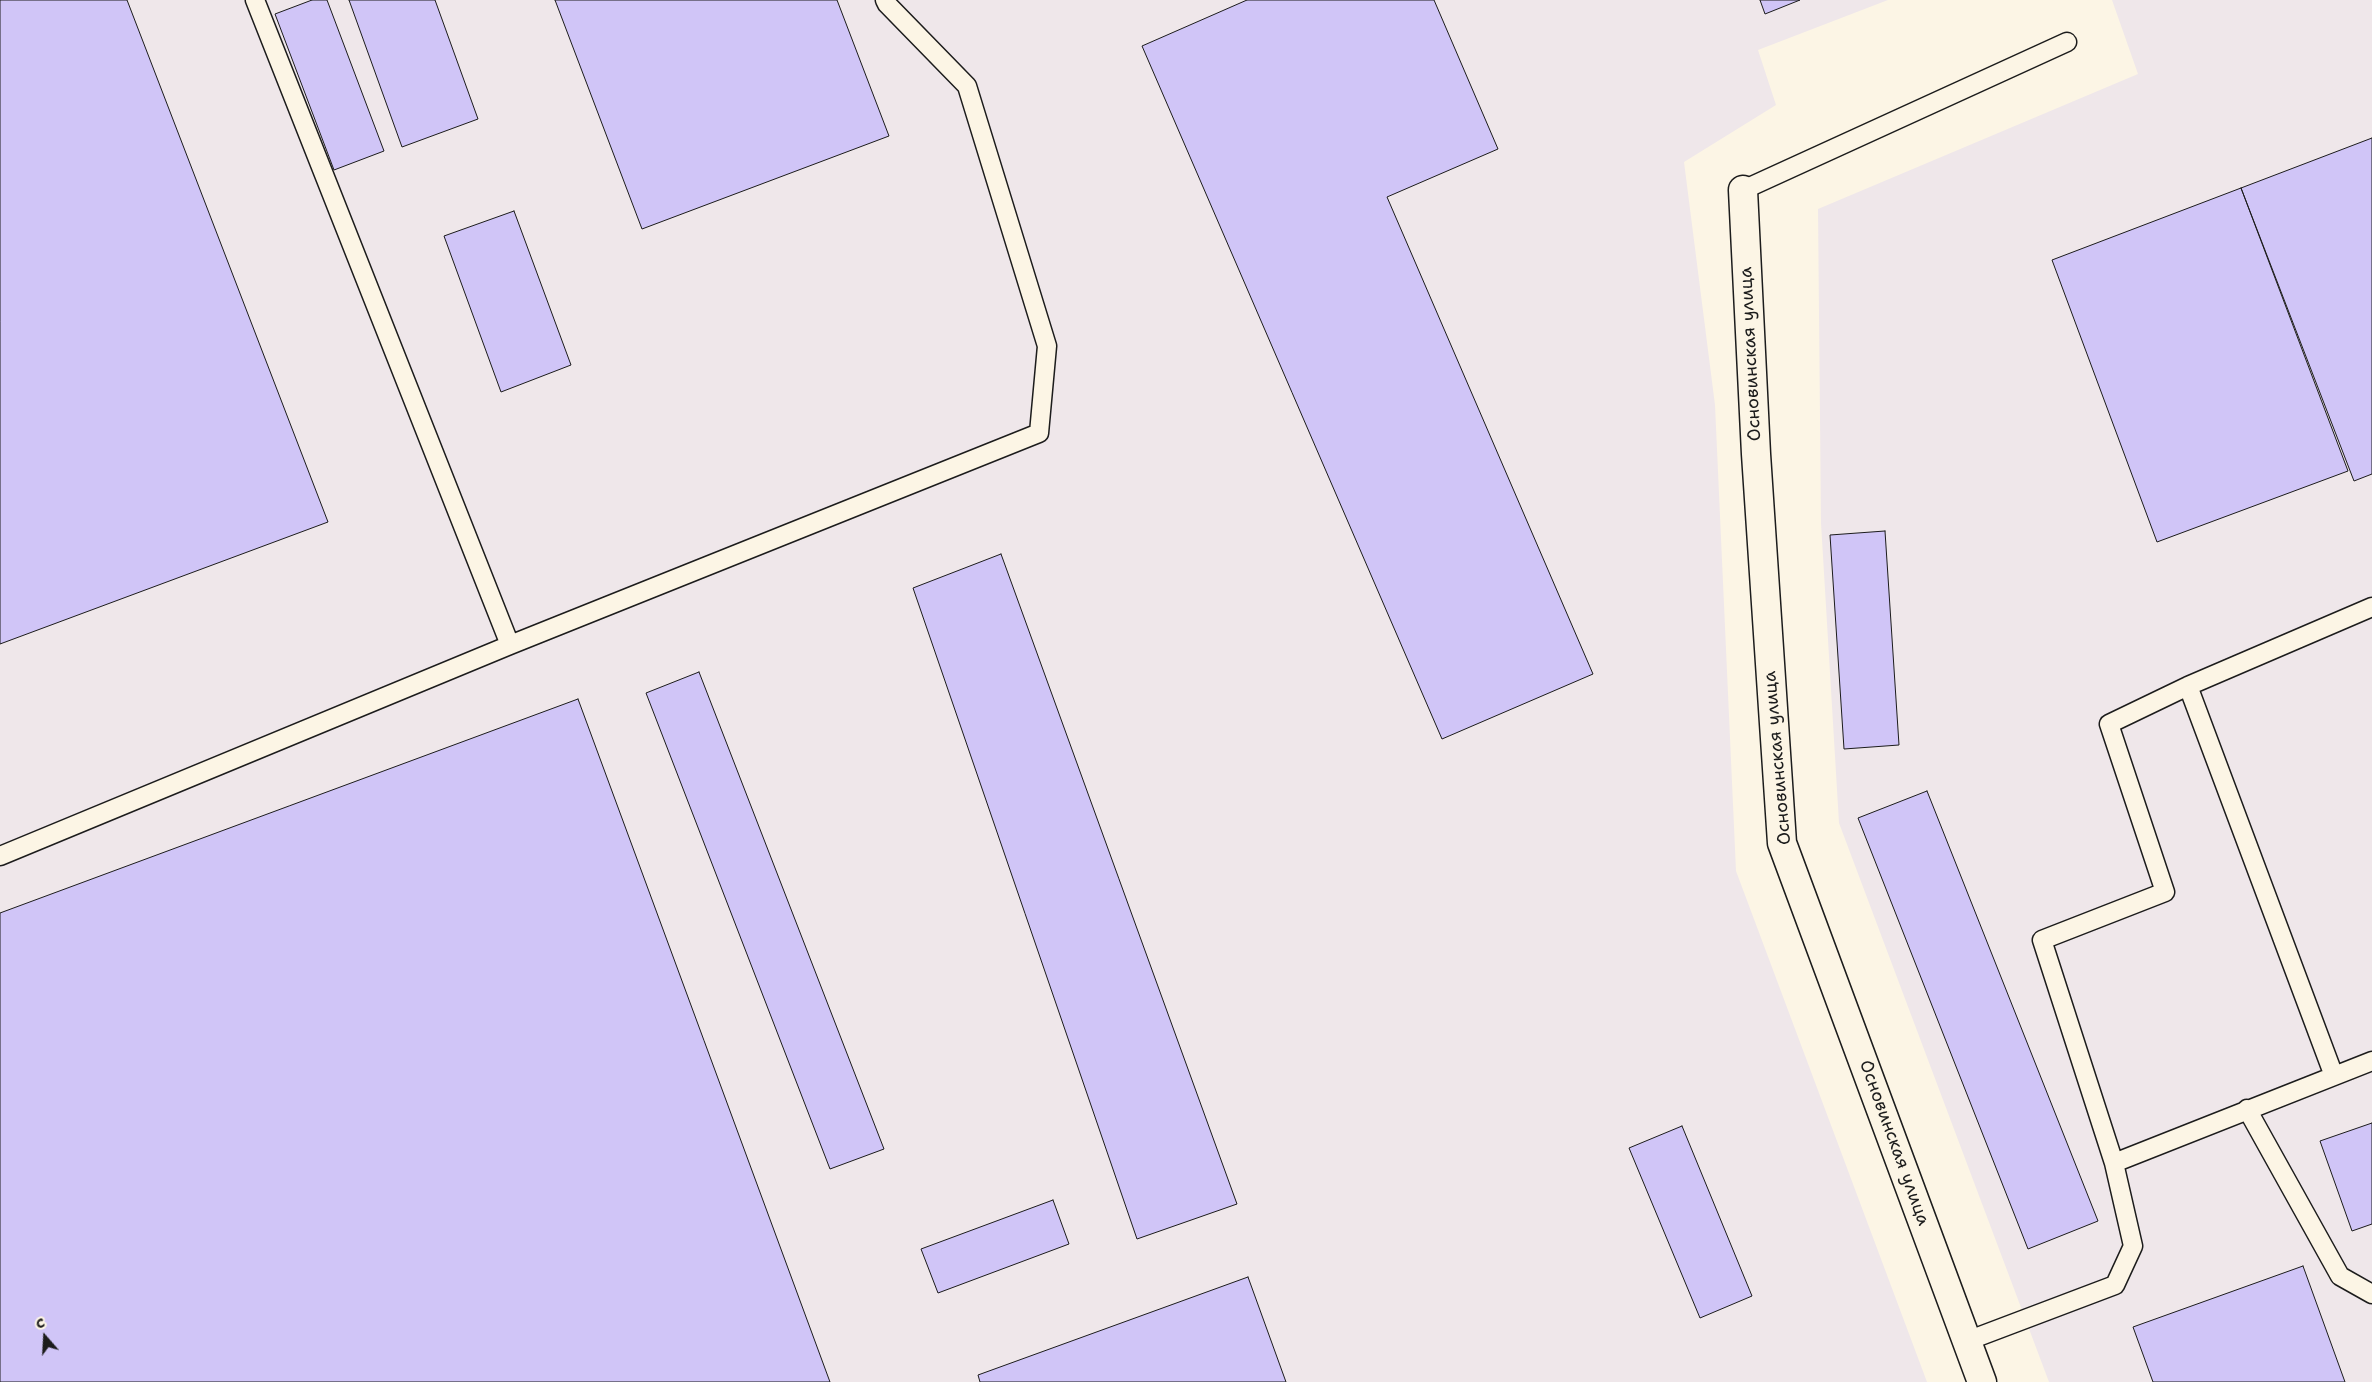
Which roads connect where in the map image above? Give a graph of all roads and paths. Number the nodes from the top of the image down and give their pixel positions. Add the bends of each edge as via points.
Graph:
1 (255, 0) edge
2 (885, 0) edge
3 (2067, 42) dead end
4 (1744, 190) joint
5 (2372, 607) edge
6 (510, 645) junction
7 (2188, 686) junction
8 (0, 856) edge
9 (2372, 1061) edge
10 (2334, 1076) junction
11 (2247, 1109) junction
12 (2114, 1163) junction
13 (2372, 1294) edge
14 (1967, 1341) junction
15 (1982, 1382) edge

1 - 6 lane
2 - 6 lane via 966,86 1047,346 1039,433
3 - 4 lane
4 - 14 street, Основинская улица via 1756,454 1782,842
5 - 7 lane
6 - 8 lane
7 - 10 lane
7 - 12 lane via 2108,724 2165,892 2042,940
9 - 10 lane
10 - 11 lane
11 - 12 lane
11 - 13 lane via 2340,1276
12 - 14 lane via 2133,1246 2115,1285
14 - 15 street, Основинская улица

